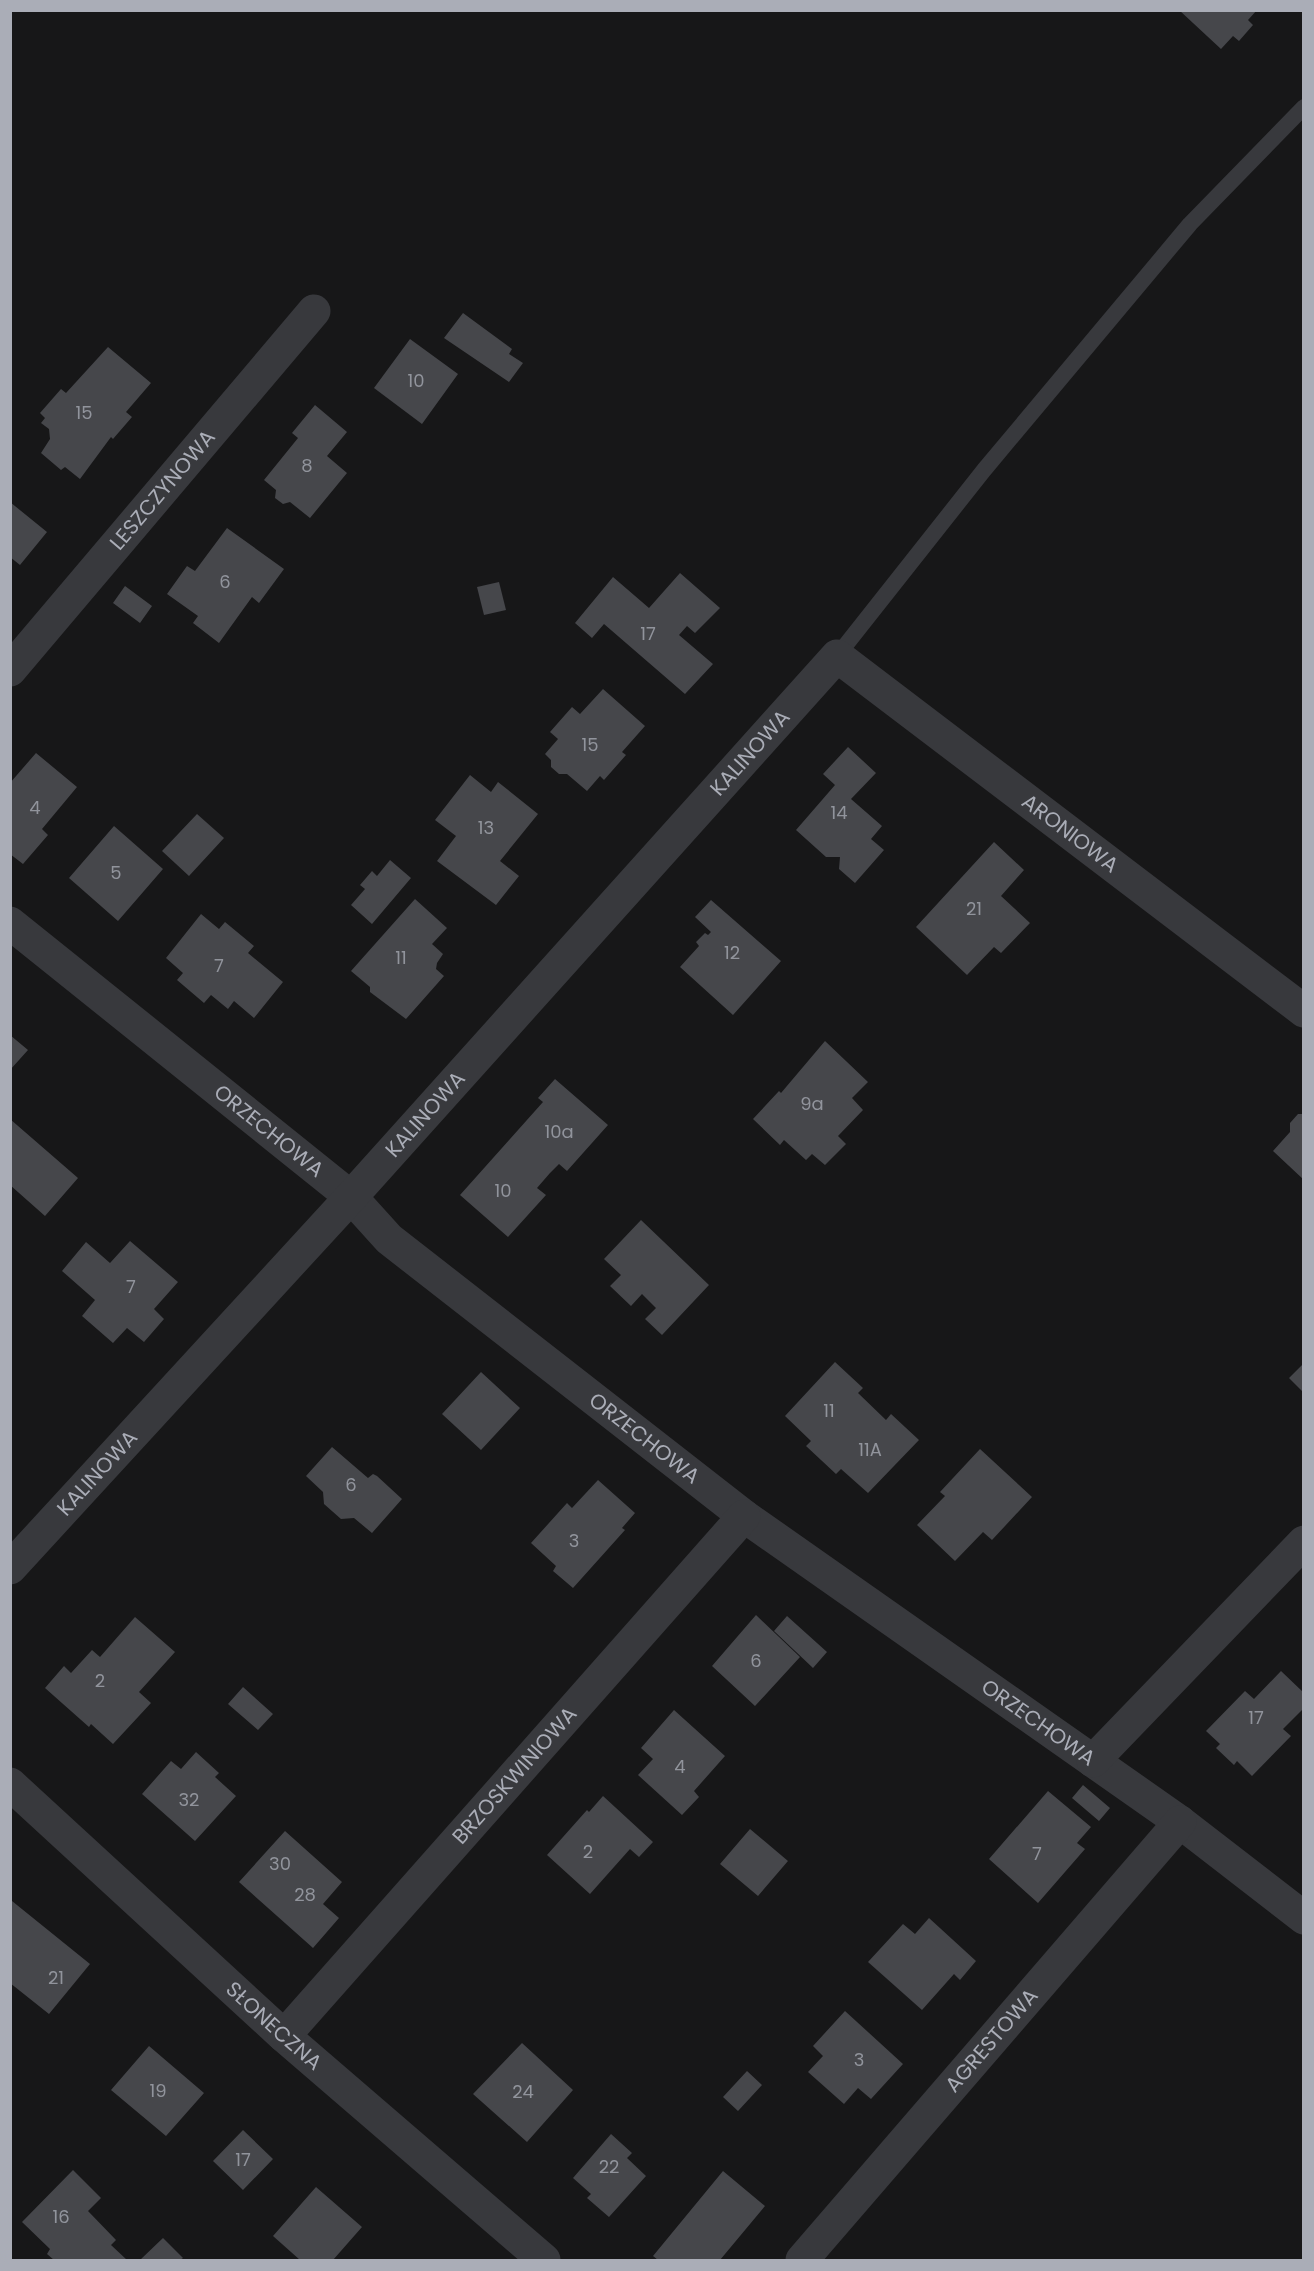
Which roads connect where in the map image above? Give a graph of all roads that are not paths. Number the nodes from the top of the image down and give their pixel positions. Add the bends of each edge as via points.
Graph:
1 (1304, 107) edge
2 (314, 311) dead end
3 (837, 656) junction
4 (10, 670) edge
5 (10, 923) edge
6 (1304, 1011) edge
7 (351, 1197) junction
8 (744, 1516) junction
9 (1304, 1542) edge
10 (10, 1568) edge
11 (1093, 1761) junction
12 (10, 1784) edge
13 (1180, 1822) junction
14 (1304, 1918) edge
15 (284, 2036) junction
16 (544, 2260) edge
17 (802, 2260) edge

1 - 3 lane via 1190,224 984,470
2 - 4 street, LESZCZYNOWA
3 - 6 street, ARONIOWA
3 - 7 street, KALINOWA
5 - 7 street, ORZECHOWA
7 - 8 street, ORZECHOWA via 389,1239
7 - 10 street, KALINOWA
8 - 11 street, ORZECHOWA
8 - 15 street, BRZOSKWINIOWA
9 - 11 street
11 - 13 street, ORZECHOWA
12 - 15 street, SŁONECZNA
13 - 14 street, ORZECHOWA
13 - 17 street, AGRESTOWA
15 - 16 street, SŁONECZNA

